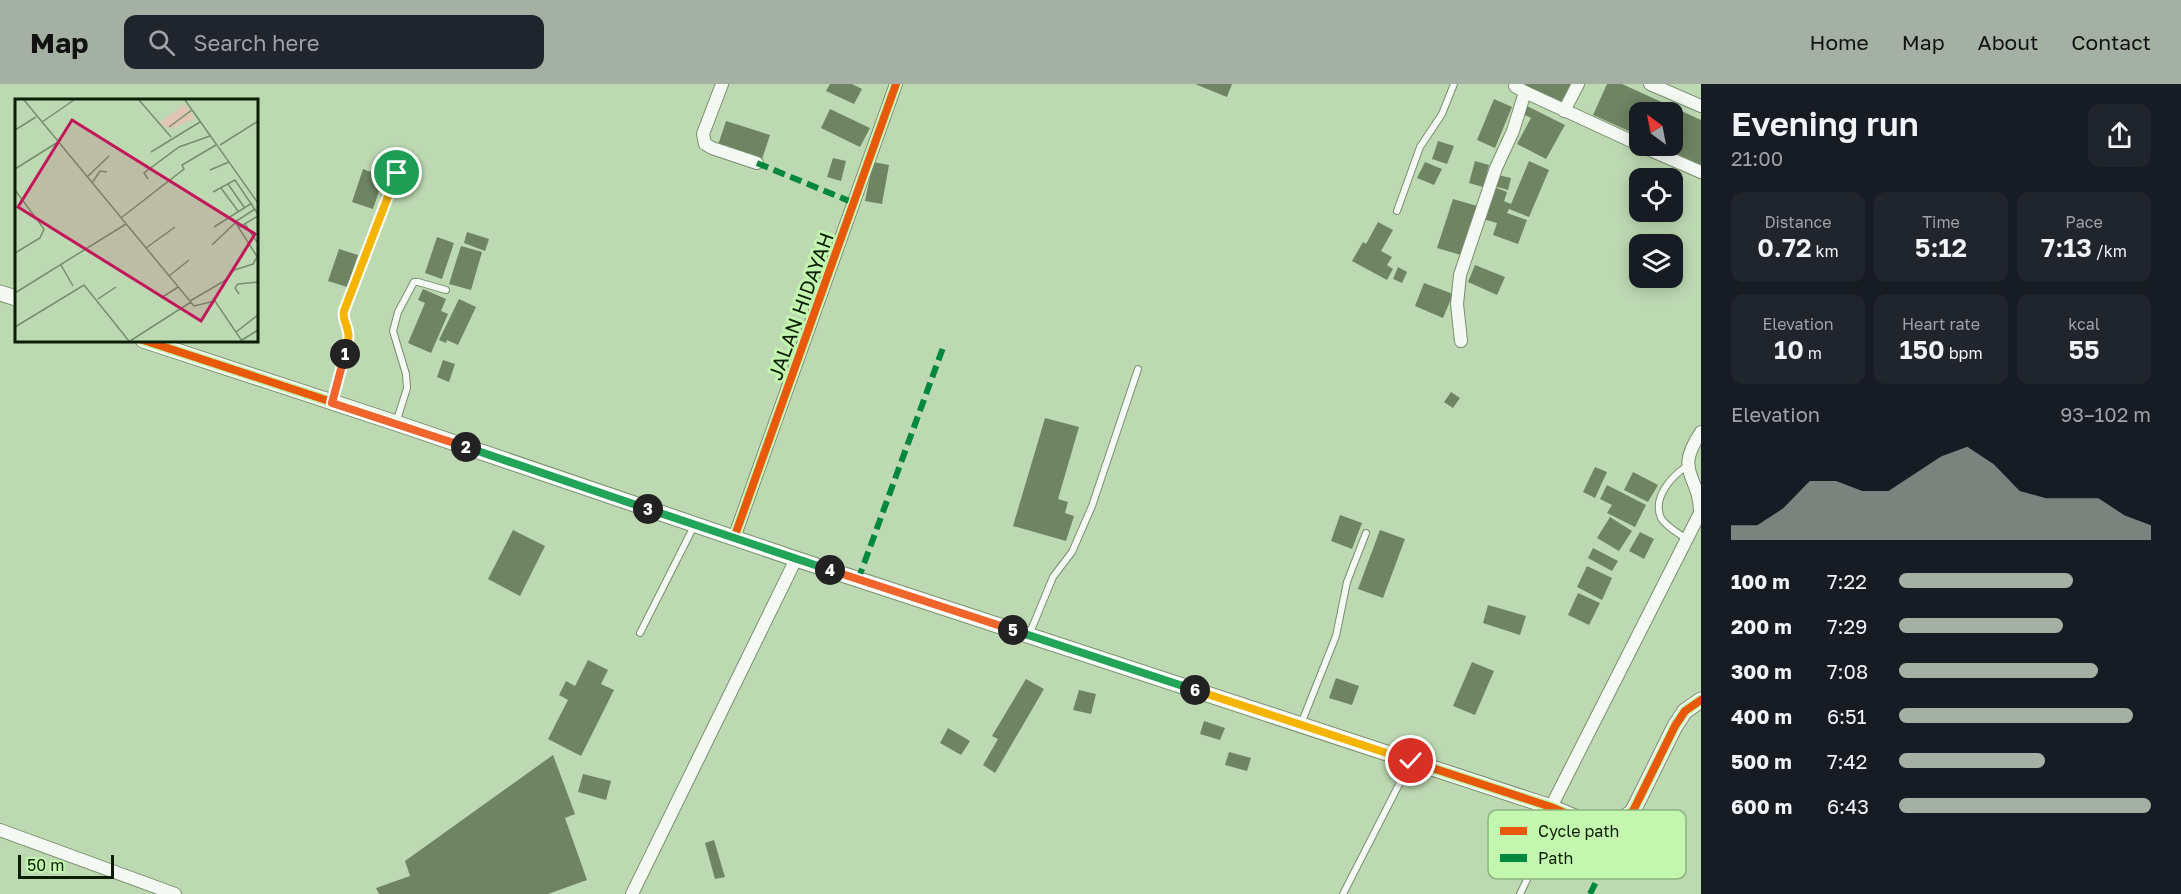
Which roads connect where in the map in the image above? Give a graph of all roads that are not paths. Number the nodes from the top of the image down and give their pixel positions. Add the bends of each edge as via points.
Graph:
1 (722, 84) edge
2 (896, 84) edge
3 (1454, 84) edge
4 (1578, 84) edge
5 (1650, 84) edge
6 (1520, 88) edge
7 (1701, 106) edge
8 (1564, 111) junction
9 (1629, 140) edge
10 (1665, 156) edge
11 (757, 163) dead end
12 (1701, 172) edge
13 (397, 173) dead end
14 (1398, 211) dead end
15 (446, 290) dead end
16 (0, 293) edge
17 (15, 298) edge
18 (1461, 341) dead end
19 (149, 342) edge
20 (1138, 369) dead end
21 (332, 403) junction
22 (396, 423) junction
23 (1701, 432) edge
24 (1687, 466) junction
25 (694, 525) junction
26 (1366, 533) dead end
27 (734, 538) junction
28 (1688, 540) junction
29 (796, 559) junction
30 (640, 633) dead end
31 (1028, 635) junction
32 (1701, 700) edge
33 (1301, 725) junction
34 (1411, 761) junction
35 (1556, 808) junction
36 (1561, 810) edge
37 (1634, 810) edge
38 (0, 830) edge
39 (1526, 879) edge
40 (175, 894) edge
41 (632, 894) edge
42 (1343, 894) edge
43 (1520, 894) edge

1 - 11 street via 703,134 705,144
2 - 27 street, JALAN HIDAYAH
3 - 14 lane via 1442,114 1420,147
4 - 8 street
5 - 7 street
6 - 8 street
6 - 18 street via 1513,131 1496,168 1460,275 1457,304
8 - 9 street
10 - 12 street
13 - 21 lane via 342,317 349,340
15 - 22 lane via 414,282 398,312 393,331 407,388
16 - 17 street
19 - 21 street
20 - 31 lane via 1092,506 1072,552 1053,577
21 - 22 street
22 - 25 street
23 - 24 street
24 - 28 street via 1700,497 1700,513
24 - 28 lane via 1671,478 1662,494 1660,510 1662,519
25 - 27 street
25 - 30 lane
26 - 33 lane via 1347,582 1336,636
27 - 29 street
28 - 35 street
29 - 31 street
29 - 41 street
31 - 33 street
32 - 37 street via 1685,711 1675,726
33 - 34 street
34 - 35 street
34 - 42 lane
35 - 36 street
38 - 40 street
39 - 43 lane

